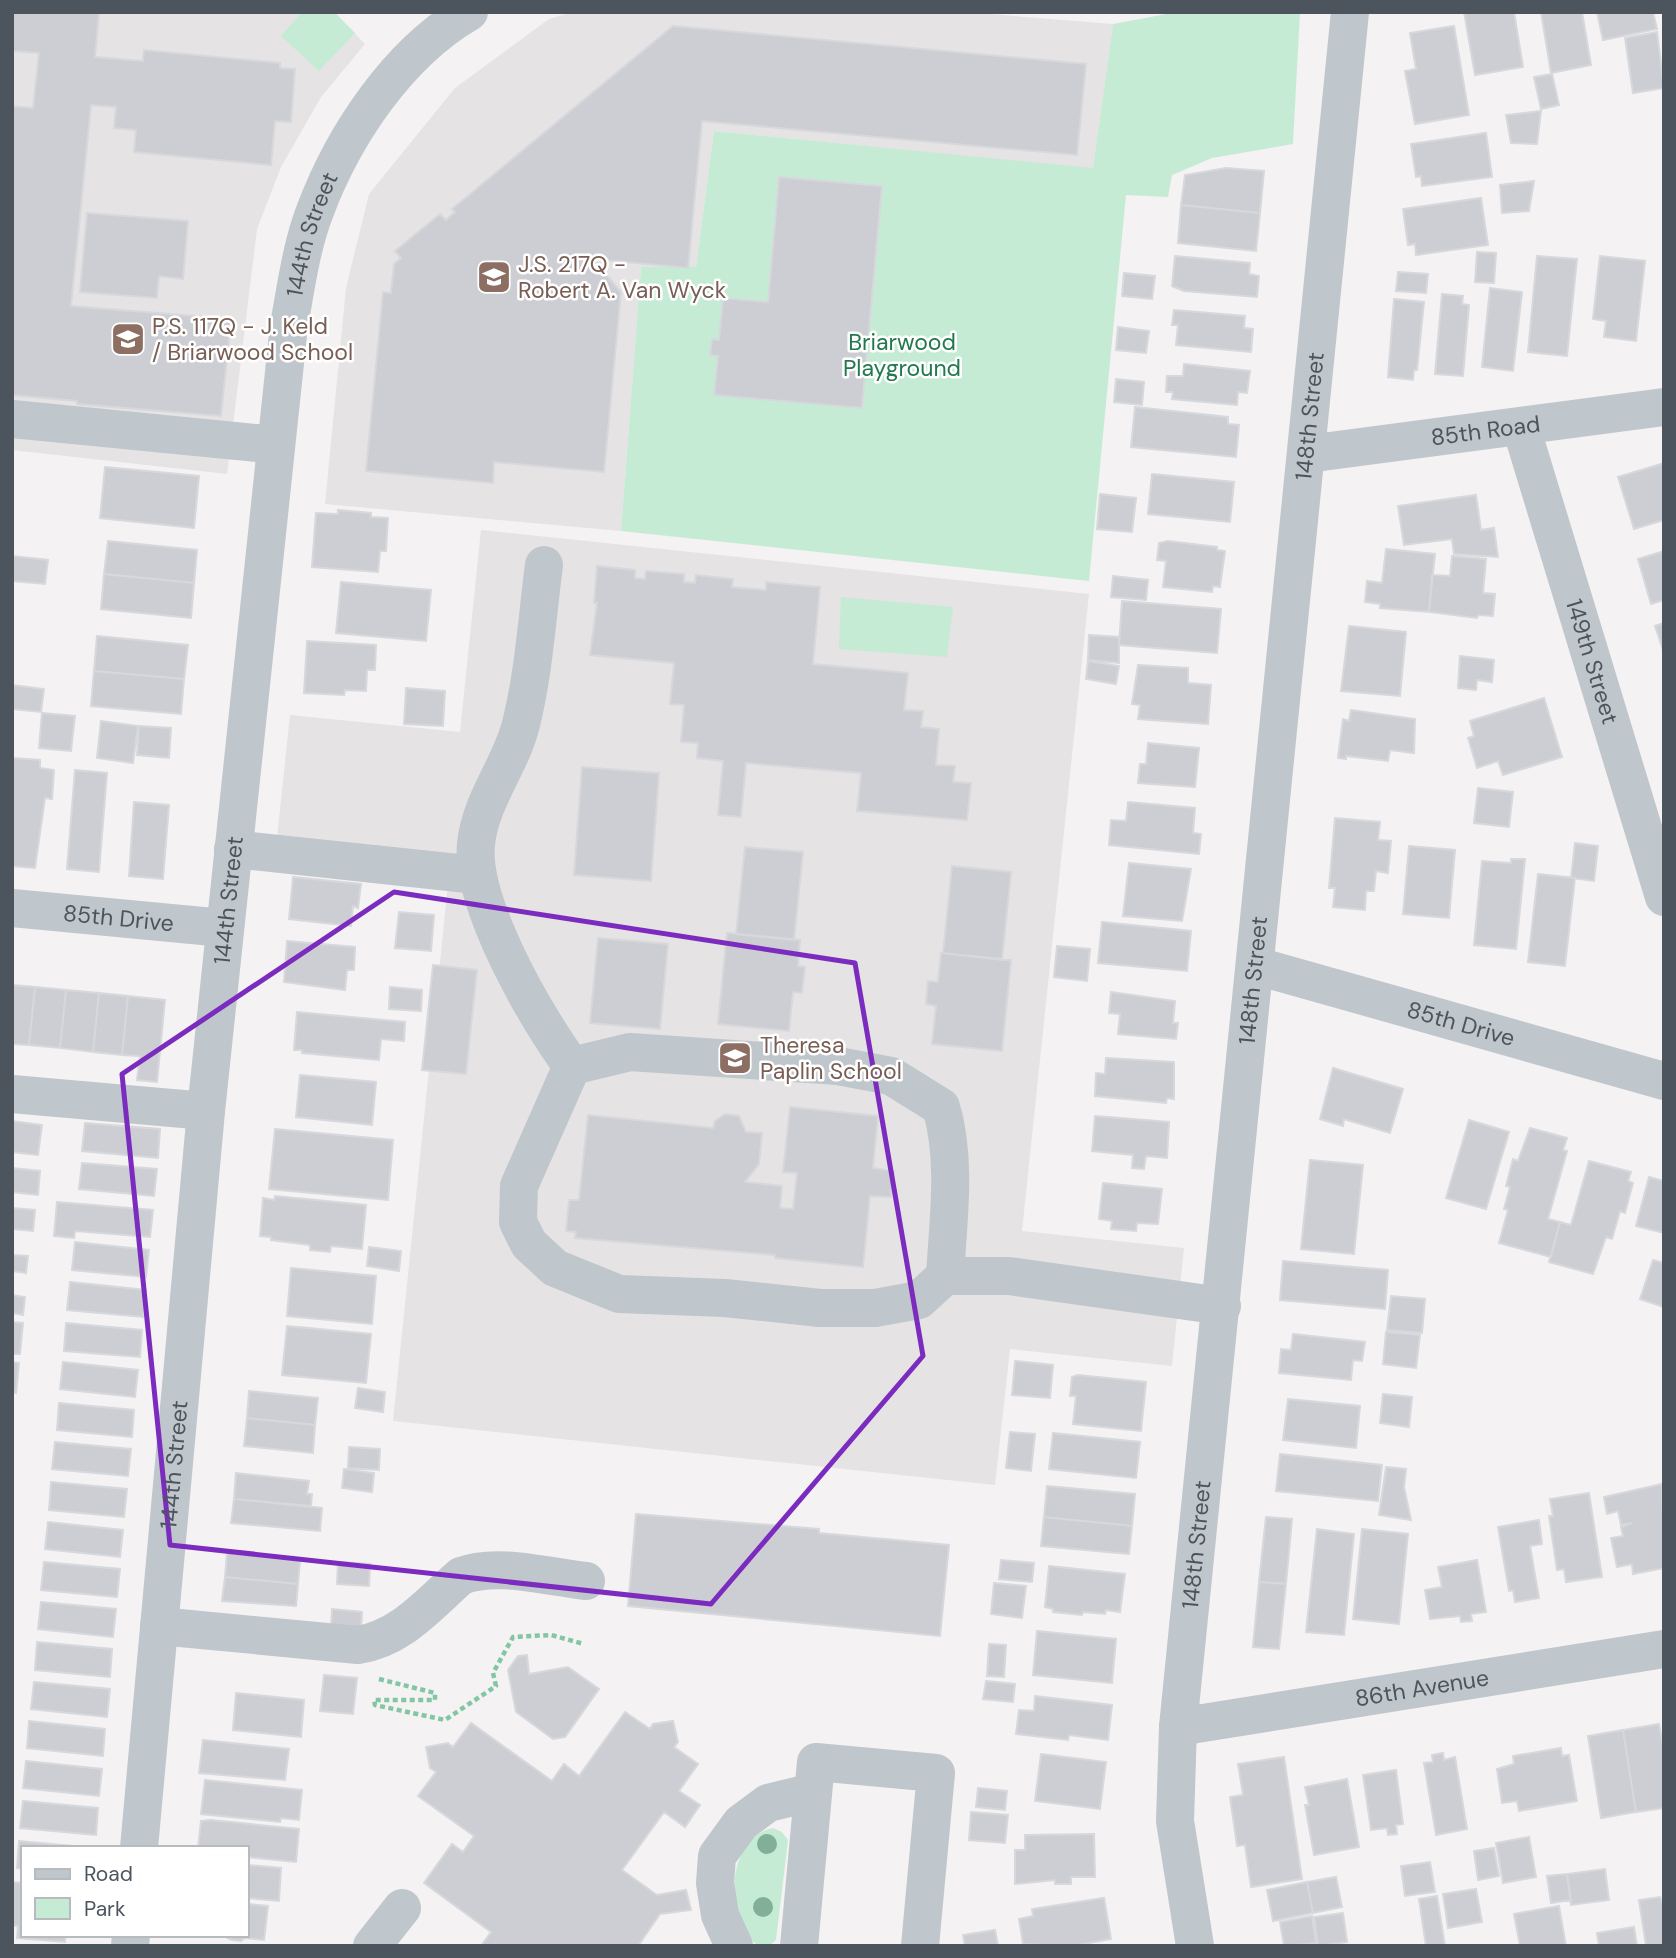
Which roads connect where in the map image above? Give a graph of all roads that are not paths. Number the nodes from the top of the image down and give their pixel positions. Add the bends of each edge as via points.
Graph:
1 (469, 12) edge
2 (1350, 12) edge
3 (1664, 407) edge
4 (12, 419) edge
5 (1521, 427) junction
6 (276, 445) junction
7 (1307, 454) junction
8 (544, 565) dead end
9 (233, 849) junction
10 (477, 875) junction
11 (1664, 897) edge
12 (12, 908) edge
13 (225, 928) junction
14 (1257, 966) junction
15 (572, 1066) junction
16 (1664, 1082) edge
17 (12, 1094) edge
18 (206, 1111) junction
19 (945, 1276) junction
20 (1222, 1306) junction
21 (586, 1581) dead end
22 (159, 1626) junction
23 (1664, 1649) edge
24 (1178, 1727) junction
25 (813, 1792) junction
26 (139, 1846) edge
27 (402, 1908) dead end
28 (372, 1946) edge
29 (734, 1946) edge
30 (799, 1946) edge
31 (920, 1946) edge
32 (1195, 1946) edge

1 - 6 street, 144th Street via 415,55 377,100 340,154 314,212 289,325
2 - 7 street, 148th Street
3 - 5 street, 85th Road
4 - 6 street
5 - 7 street, 85th Road
5 - 11 street, 149th Street
6 - 9 street, 144th Street
7 - 14 street, 148th Street
8 - 10 street via 520,727 479,832
9 - 10 street
9 - 13 street, 144th Street
10 - 15 street via 498,938
12 - 13 street, 85th Drive
13 - 18 street, 144th Street
14 - 16 street, 85th Drive
14 - 20 street, 148th Street
15 - 19 street via 630,1052 838,1066 891,1076 941,1107 947,1127 950,1172
15 - 19 street via 519,1186 518,1223 529,1244 555,1268 619,1294 820,1308 875,1308 919,1300
17 - 18 street
18 - 22 street, 144th Street
19 - 20 street via 1009,1276
20 - 24 street, 148th Street
21 - 22 street via 472,1571 408,1625 374,1643 358,1645
22 - 26 street, 144th Street
23 - 24 street, 86th Avenue
24 - 32 street, 148th Street via 1175,1821
25 - 29 street via 768,1803 741,1824 718,1856 715,1883 720,1915
25 - 30 street
25 - 31 street via 816,1762 936,1773
27 - 28 street

